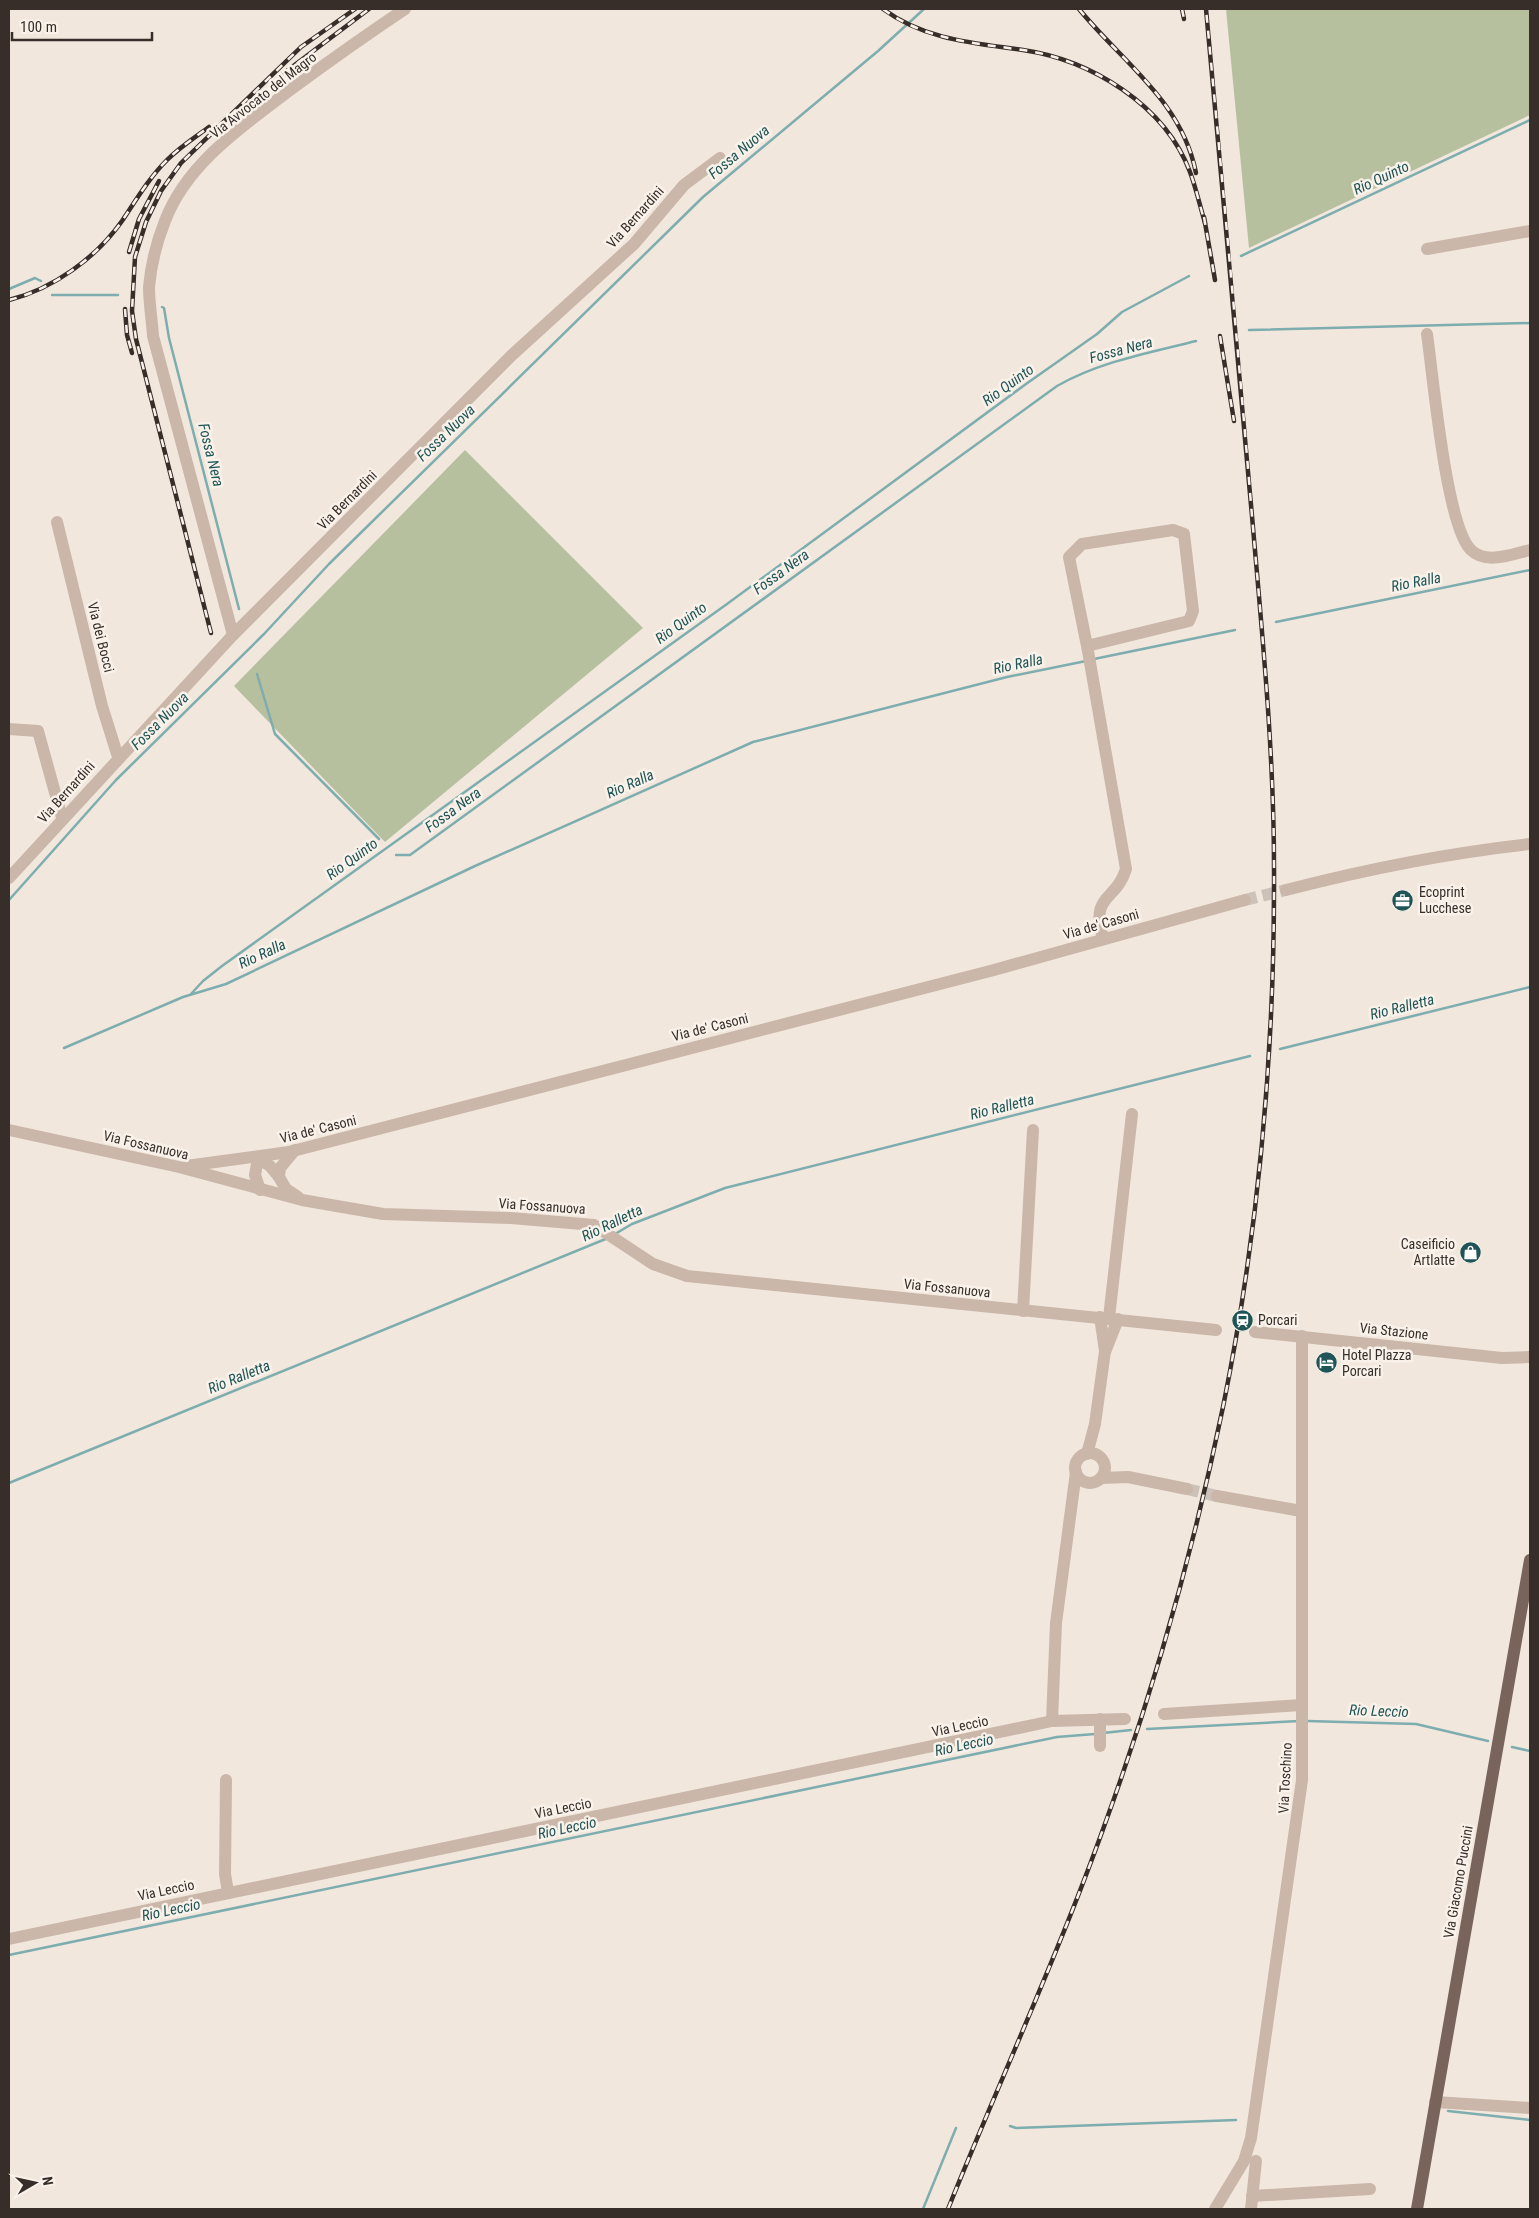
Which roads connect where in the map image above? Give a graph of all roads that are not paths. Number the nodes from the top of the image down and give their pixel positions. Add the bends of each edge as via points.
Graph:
1 (405, 9) edge
2 (720, 158) dead end
3 (1530, 230) edge
4 (1427, 249) dead end
5 (1427, 334) dead end
6 (57, 522) dead end
7 (1530, 550) edge
8 (233, 634) junction
9 (1088, 648) junction
10 (9, 729) edge
11 (118, 757) junction
12 (62, 818) junction
13 (1530, 844) edge
14 (9, 878) edge
15 (1286, 890) tunnel mouth
16 (1245, 900) tunnel mouth
17 (1104, 938) junction
18 (1132, 1114) dead end
19 (9, 1130) edge
20 (1033, 1130) dead end
21 (295, 1150) junction
22 (258, 1158) junction
23 (179, 1167) junction
24 (278, 1177) junction
25 (260, 1190) junction
26 (302, 1200) junction
27 (1024, 1311) junction
28 (1109, 1318) junction
29 (1216, 1330) dead end
30 (1255, 1332) dead end
31 (1302, 1336) junction
32 (1105, 1352) junction
33 (1530, 1356) edge
34 (1502, 1358) junction
35 (1530, 1365) edge
36 (1096, 1457) junction
37 (1076, 1472) junction
38 (1101, 1478) junction
39 (1128, 1478) junction
40 (1086, 1482) junction
41 (1188, 1489) tunnel mouth
42 (1216, 1496) tunnel mouth
43 (1072, 1507) junction
44 (1301, 1511) junction
45 (1530, 1560) edge
46 (1164, 1714) dead end
47 (1302, 1717) junction
48 (1125, 1718) dead end
49 (1100, 1719) junction
50 (1052, 1721) junction
51 (1100, 1743) dead end
52 (226, 1780) dead end
53 (228, 1892) junction
54 (9, 1939) edge
55 (1435, 2102) junction
56 (1530, 2108) edge
57 (1256, 2161) dead end
58 (1370, 2189) dead end
59 (1252, 2203) edge
60 (1215, 2209) edge
61 (1417, 2209) edge

1 - 8 street, Via Avvocato del Magro via 237,130 201,164 178,195 165,220 156,250 149,288 153,336
2 - 8 street, Via Bernardini via 684,185 634,244 511,356
3 - 4 street
5 - 7 street via 1449,490 1460,531 1472,550 1485,557
6 - 11 street, Via dei Bocci via 102,706
8 - 11 street, Via Bernardini
9 - 9 street via 1069,557 1082,544 1173,530 1184,534 1193,611 1189,621
9 - 17 street via 1126,869 1123,880 1103,900 1099,912
10 - 12 street via 38,731
11 - 12 street, Via Bernardini
12 - 14 street, Via Bernardini
13 - 15 street via 1396,864
16 - 17 street, Via de' Casoni
17 - 21 street, Via de' Casoni via 994,970
18 - 28 street
19 - 23 street, Via Fossanuova
20 - 27 street
21 - 22 street, Via de' Casoni
21 - 24 street via 280,1168
22 - 23 street, Via de' Casoni
22 - 24 street
22 - 25 street via 255,1175
23 - 25 street, Via Fossanuova
24 - 26 street via 286,1189
25 - 26 street, Via Fossanuova
26 - 27 street, Via Fossanuova via 383,1214 594,1225 653,1264 687,1276
27 - 28 street, Via Fossanuova
28 - 29 street, Via Fossanuova
28 - 32 street
28 - 32 street
30 - 31 street, Via Stazione
31 - 34 street, Via Stazione
31 - 44 street, Via Toschino
32 - 36 street via 1095,1424
33 - 34 street, Via Stazione
34 - 35 street
36 - 37 street via 1076,1463
36 - 38 street via 1105,1469
36 - 39 street
37 - 40 street
37 - 43 street
38 - 39 street
38 - 40 street
39 - 41 street
40 - 43 street
42 - 44 street
43 - 50 street via 1056,1623
44 - 47 street, Via Toschino
45 - 55 main road, Via Giacomo Puccini
46 - 47 street
47 - 60 street, Via Toschino via 1302,1780 1297,1823 1251,2138 1244,2160
48 - 49 street, Via Leccio
49 - 50 street, Via Leccio
49 - 51 street
50 - 53 street, Via Leccio
52 - 53 street via 225,1874
53 - 54 street, Via Leccio
55 - 56 street
55 - 61 main road, Via Giacomo Puccini
57 - 59 street
58 - 59 street

